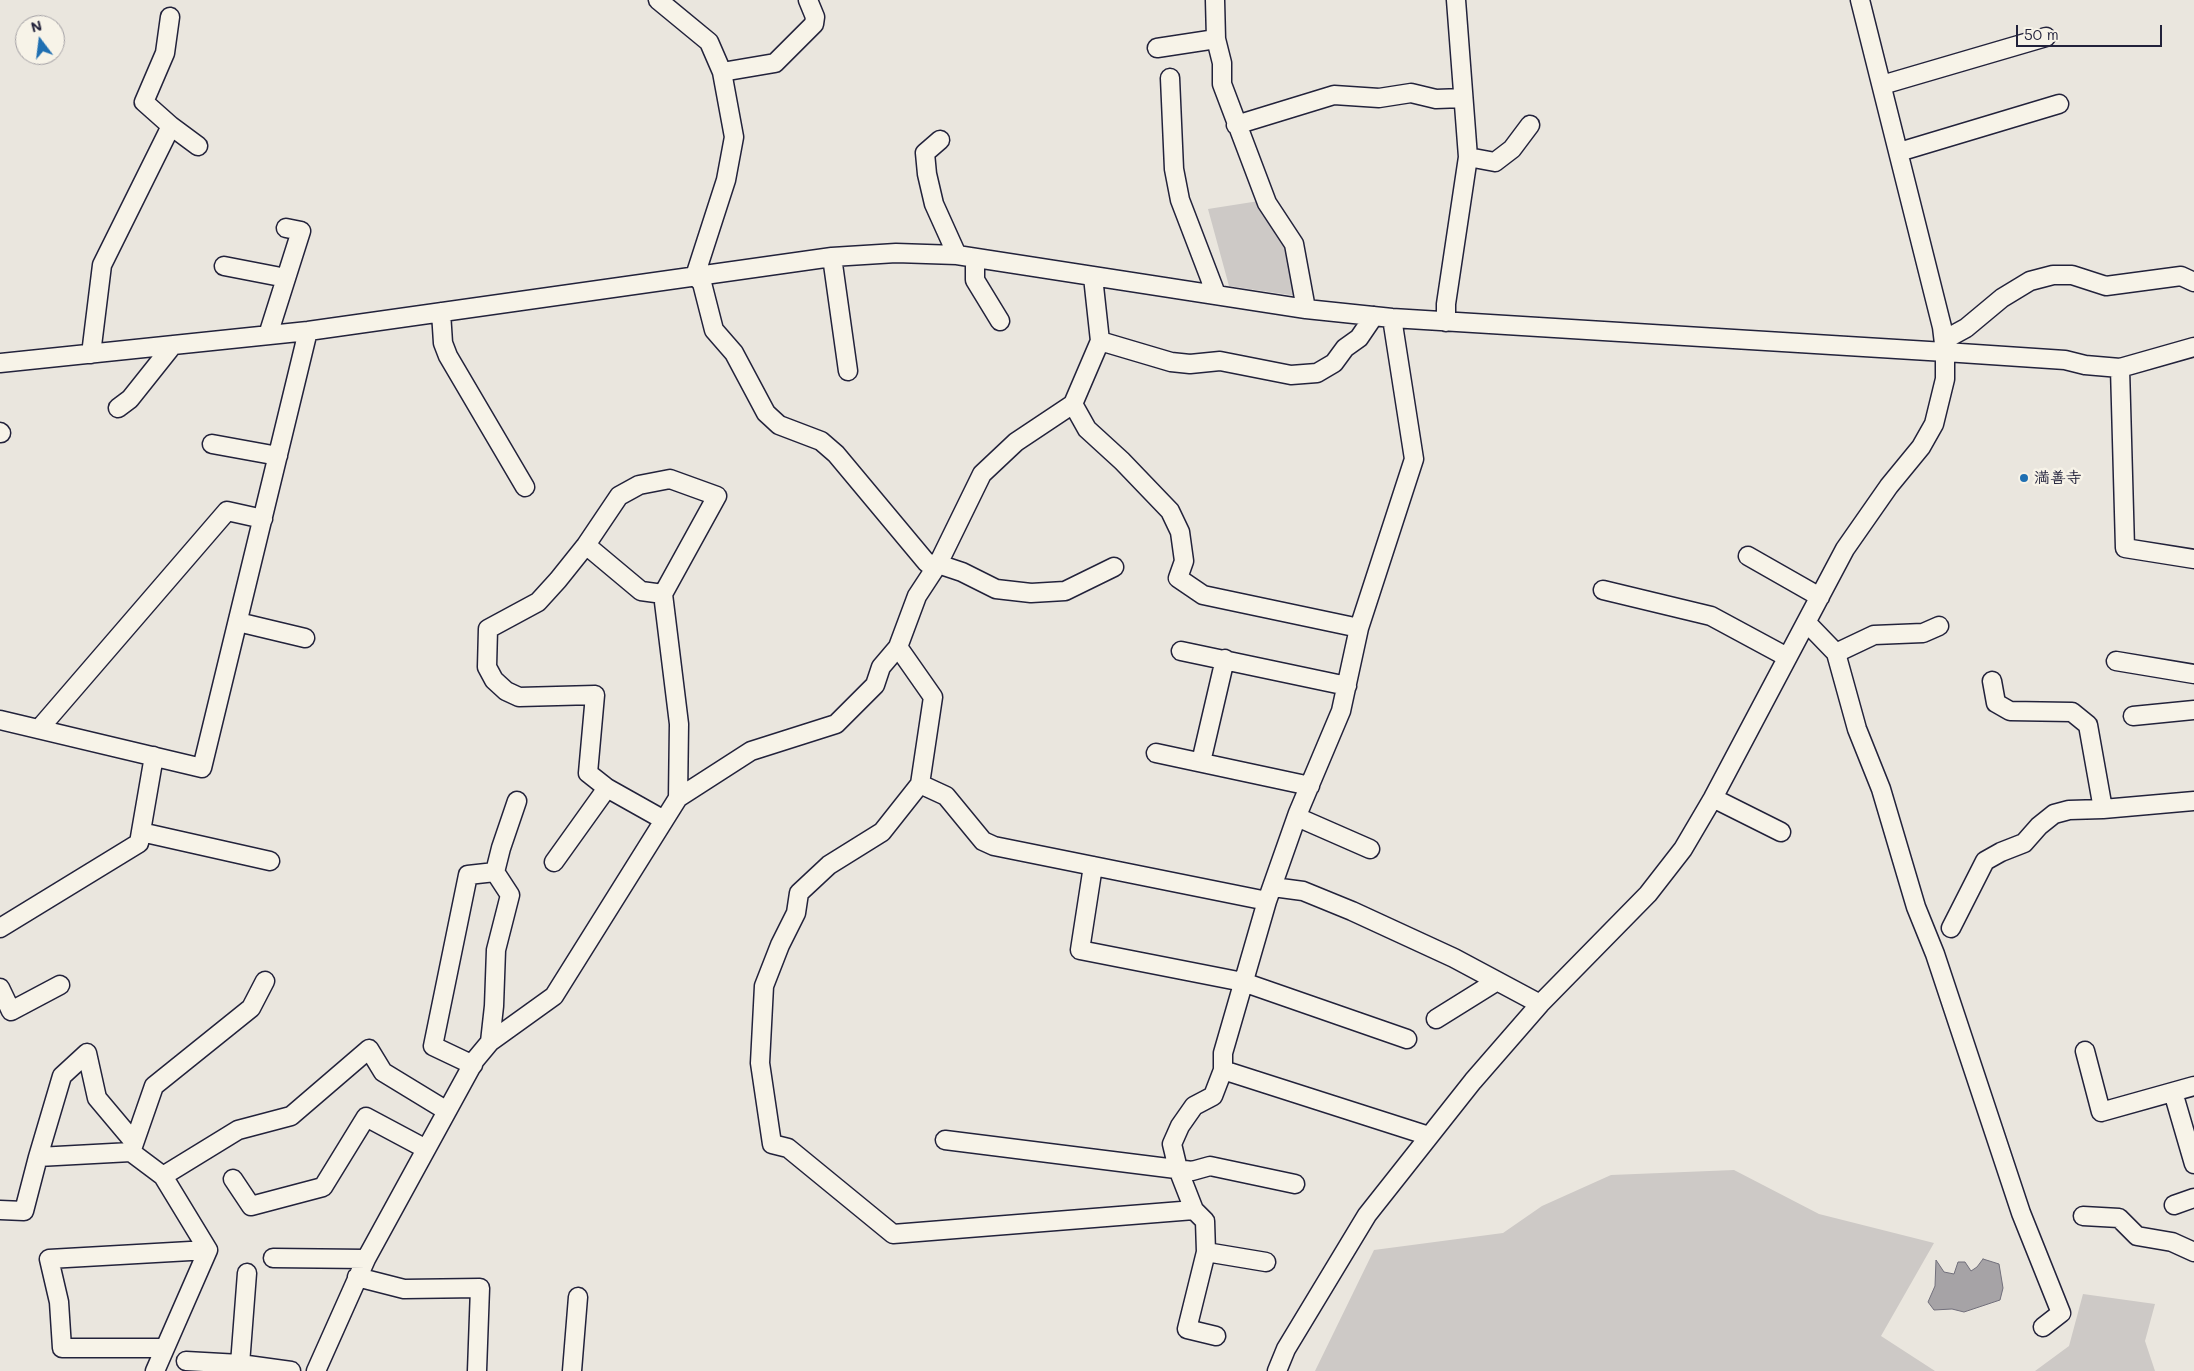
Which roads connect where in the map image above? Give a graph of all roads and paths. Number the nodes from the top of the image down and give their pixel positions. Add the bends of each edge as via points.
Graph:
1 (658, 0) edge
2 (808, 0) edge
3 (1215, 0) edge
4 (1456, 0) edge
5 (1860, 0) edge
6 (170, 17) dead end
7 (2046, 37) dead end
8 (1216, 39) junction
9 (1157, 48) dead end
10 (722, 72) junction
11 (1170, 78) dead end
12 (1882, 85) junction
13 (1463, 98) junction
14 (2059, 104) dead end
15 (1236, 124) junction
16 (1530, 125) dead end
17 (172, 126) junction
18 (940, 140) dead end
19 (198, 146) dead end
20 (1899, 152) junction
21 (1468, 157) junction
22 (286, 228) dead end
23 (957, 255) junction
24 (832, 257) junction
25 (975, 258) junction
26 (224, 266) dead end
27 (695, 276) junction
28 (1093, 276) junction
29 (286, 278) junction
30 (2194, 282) edge
31 (1216, 294) junction
32 (1306, 309) junction
33 (441, 312) junction
34 (1374, 316) junction
35 (1392, 318) junction
36 (1000, 321) dead end
37 (1446, 322) junction
38 (308, 331) junction
39 (268, 335) junction
40 (1100, 341) junction
41 (173, 345) junction
42 (1945, 346) junction
43 (2194, 347) edge
44 (91, 354) junction
45 (0, 363) edge
46 (2120, 368) junction
47 (848, 371) dead end
48 (1073, 404) junction
49 (118, 408) dead end
50 (212, 444) dead end
51 (278, 456) junction
52 (525, 487) dead end
53 (263, 519) junction
54 (586, 545) junction
55 (1748, 556) dead end
56 (2194, 560) edge
57 (938, 564) junction
58 (1114, 567) dead end
59 (1603, 590) dead end
60 (663, 594) junction
61 (1820, 597) junction
62 (238, 622) junction
63 (1807, 623) junction
64 (1939, 626) dead end
65 (1359, 628) junction
66 (305, 638) dead end
67 (898, 647) junction
68 (1181, 651) dead end
69 (1836, 653) junction
70 (1787, 657) junction
71 (1224, 659) junction
72 (2116, 661) dead end
73 (2194, 674) edge
74 (1992, 680) dead end
75 (1347, 686) junction
76 (2194, 710) edge
77 (2133, 716) dead end
78 (0, 720) edge
79 (39, 729) junction
80 (1156, 753) dead end
81 (154, 756) junction
82 (1201, 762) junction
83 (920, 784) junction
84 (1310, 786) junction
85 (607, 788) junction
86 (678, 798) junction
87 (1713, 798) junction
88 (517, 801) dead end
89 (2194, 801) edge
90 (2103, 809) junction
91 (1297, 817) junction
92 (664, 820) junction
93 (141, 832) junction
94 (1781, 832) dead end
95 (1370, 849) dead end
96 (270, 861) dead end
97 (554, 862) dead end
98 (1093, 866) junction
99 (495, 872) junction
100 (1270, 894) junction
101 (0, 928) edge
102 (1951, 928) dead end
103 (265, 981) dead end
104 (1497, 981) junction
105 (1243, 982) junction
106 (60, 985) dead end
107 (0, 988) edge
108 (1540, 1004) junction
109 (1436, 1019) dead end
110 (1407, 1039) dead end
111 (490, 1042) junction
112 (2085, 1051) dead end
113 (472, 1064) junction
114 (1223, 1070) junction
115 (2194, 1086) edge
116 (2172, 1092) junction
117 (447, 1111) junction
118 (1429, 1136) junction
119 (945, 1140) dead end
120 (132, 1147) junction
121 (426, 1149) junction
122 (38, 1157) junction
123 (2194, 1164) edge
124 (1178, 1169) junction
125 (163, 1176) junction
126 (233, 1179) dead end
127 (1294, 1184) dead end
128 (2194, 1198) edge
129 (2174, 1205) dead end
130 (0, 1210) edge
131 (1194, 1210) junction
132 (2083, 1216) dead end
133 (208, 1250) junction
134 (1206, 1252) junction
135 (2194, 1252) edge
136 (273, 1258) dead end
137 (366, 1259) junction
138 (1266, 1262) dead end
139 (247, 1273) dead end
140 (357, 1277) junction
141 (578, 1296) dead end
142 (2043, 1326) dead end
143 (1216, 1336) dead end
144 (165, 1348) junction
145 (186, 1361) dead end
146 (240, 1364) junction
147 (155, 1371) edge
148 (291, 1371) edge
149 (316, 1371) edge
150 (477, 1371) edge
151 (572, 1371) edge
152 (1277, 1371) edge

1 - 10 street via 709,42
2 - 10 street via 815,17 814,24 776,63
3 - 8 street
4 - 13 street
5 - 12 street
6 - 17 street via 165,53 144,102
7 - 12 street
8 - 9 street
8 - 15 street via 1222,63 1222,84
10 - 27 street via 734,137 726,180
11 - 31 street via 1174,169 1180,200
12 - 20 street
13 - 15 street via 1436,99 1411,93 1380,98 1334,95
13 - 21 street
14 - 20 street
15 - 32 street via 1267,203 1294,244
16 - 21 street via 1512,149 1495,162
17 - 19 street
17 - 44 street via 102,265
18 - 23 street via 925,153 927,174 934,204
20 - 42 street
21 - 37 street
22 - 29 street via 301,231
23 - 24 street via 896,253
23 - 25 street
24 - 27 street
24 - 47 street
25 - 28 street
25 - 36 street via 975,280
26 - 29 street
27 - 33 street
27 - 57 street via 702,283 714,330 734,353 766,413 779,425 821,441 836,454 927,564
28 - 31 street
28 - 40 street
29 - 39 street
30 - 42 street via 2181,276 2106,286 2072,275 2030,280 2002,298
31 - 32 street
32 - 34 street
33 - 38 street
33 - 52 street via 443,343 448,356
34 - 35 street
34 - 40 street via 1359,338 1345,348 1334,363 1317,373 1290,375 1220,362 1171,362
35 - 37 street
35 - 65 street via 1414,458
37 - 42 street
38 - 39 street
38 - 51 street
39 - 41 street
40 - 48 street
41 - 44 street
41 - 49 street via 130,399
42 - 46 street
42 - 61 street via 1945,379 1934,424 1921,447 1845,549
43 - 46 street
44 - 45 street
46 - 56 street via 2125,548
48 - 57 street via 1016,442 982,474
48 - 65 street via 1088,428 1170,511 1180,532 1184,561 1178,578 1203,595
50 - 51 street
51 - 53 street
53 - 62 street
53 - 79 street via 227,511
54 - 60 street via 641,591
54 - 60 street via 619,496 639,485 670,479 717,496
54 - 85 street via 538,602 488,629 487,667 506,692 519,697 595,695 588,773
55 - 61 street
57 - 58 street via 996,589 1031,593 1065,591
57 - 67 street via 917,596
59 - 70 street via 1711,616
60 - 86 street via 679,724
61 - 63 street
62 - 66 street
62 - 81 street via 202,768
63 - 69 street
63 - 70 street
64 - 69 street via 1924,633 1874,635
65 - 75 street
67 - 83 street via 933,697
67 - 86 street via 881,667 875,685 836,724 751,751
68 - 71 street
69 - 142 street via 1916,906 2021,1213 2061,1313
70 - 87 street
71 - 75 street
71 - 82 street
72 - 73 street
74 - 90 street via 1996,703 2010,711 2072,712 2088,725
75 - 84 street via 1341,710
76 - 77 street
78 - 79 street
79 - 81 street
80 - 82 street
81 - 93 street
82 - 84 street
83 - 98 street via 946,796 983,841
83 - 131 street via 882,832 829,864 799,894 796,913 764,986 760,1063 772,1144 788,1148 893,1234
84 - 91 street
85 - 92 street
85 - 97 street
86 - 92 street
87 - 94 street
87 - 108 street via 1683,849 1648,894
88 - 99 street
89 - 90 street
90 - 102 street via 2054,814 2024,843 1985,861
91 - 95 street
91 - 100 street
92 - 111 street via 554,996
93 - 96 street
93 - 101 street via 139,843
98 - 100 street
98 - 105 street via 1080,950
99 - 111 street via 510,895 496,950
99 - 113 street via 468,876 433,1046
100 - 104 street via 1303,890 1454,958
100 - 105 street
103 - 120 street via 251,1008 154,1086
104 - 108 street
104 - 109 street
105 - 110 street
105 - 114 street via 1223,1053
106 - 107 street via 11,1011
108 - 118 street
111 - 113 street
112 - 116 street via 2101,1112
113 - 117 street
114 - 118 street
114 - 124 street via 1213,1096 1194,1106 1176,1135 1172,1144
115 - 116 street
116 - 123 street
117 - 121 street
117 - 125 street via 383,1072 369,1049 291,1116 238,1130
118 - 152 street via 1367,1215 1286,1349
119 - 124 street
120 - 122 street
120 - 122 street via 97,1098 87,1053 62,1076
120 - 125 street
121 - 126 street via 366,1116 323,1187 251,1206
121 - 137 street
122 - 130 street via 24,1211
124 - 127 street via 1192,1171 1210,1166
124 - 131 street
125 - 133 street
128 - 129 street
131 - 134 street via 1206,1221
132 - 135 street via 2119,1218 2137,1236 2172,1242
133 - 144 street
133 - 144 street via 49,1259 59,1302 62,1348
134 - 138 street
134 - 143 street via 1187,1330
136 - 137 street
137 - 140 street
139 - 146 street
140 - 149 street
140 - 150 street via 404,1289 480,1288
141 - 151 street
144 - 147 street
145 - 146 street
146 - 148 street

